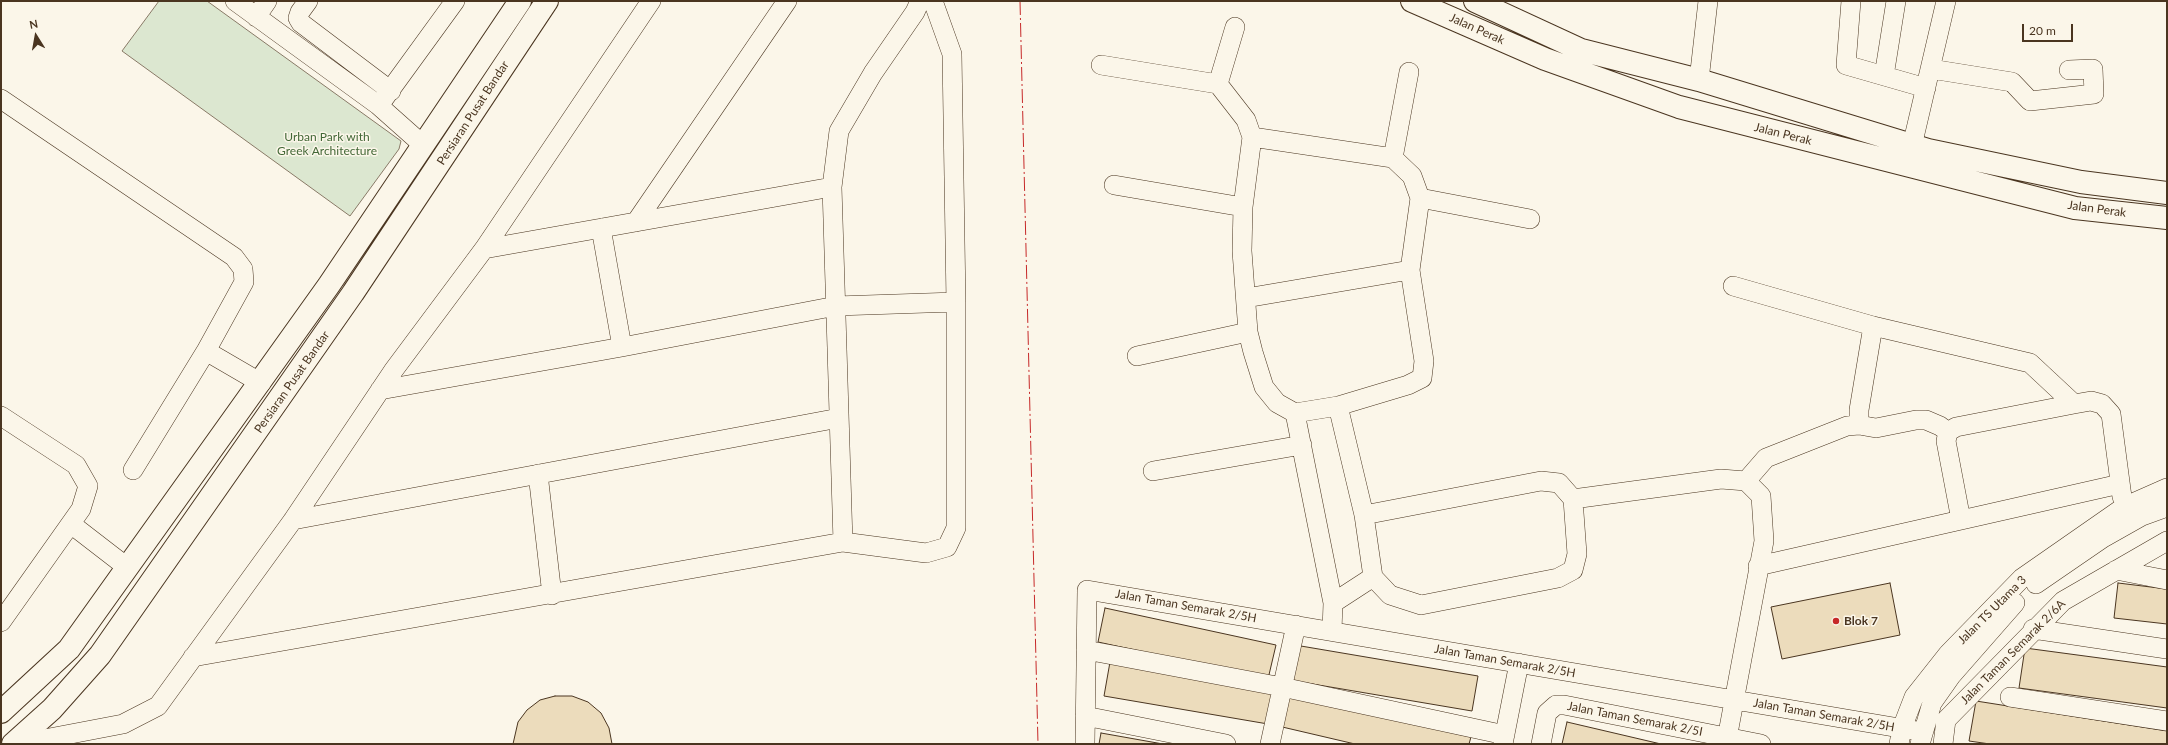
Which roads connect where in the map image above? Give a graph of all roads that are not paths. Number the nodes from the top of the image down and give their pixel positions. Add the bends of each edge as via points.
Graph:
1 (235, 1) edge
2 (268, 1) edge
3 (308, 1) edge
4 (455, 1) edge
5 (520, 1) edge
6 (547, 1) edge
7 (651, 1) edge
8 (787, 1) edge
9 (920, 1) edge
10 (933, 1) edge
11 (1412, 1) edge
12 (1475, 1) edge
13 (1708, 1) edge
14 (1851, 1) edge
15 (1896, 1) edge
16 (1946, 1) edge
17 (256, 17) junction
18 (1236, 27) dead end
19 (1101, 65) dead end
20 (1931, 68) junction
21 (2069, 70) dead end
22 (1410, 72) dead end
23 (1884, 76) junction
24 (1699, 80) junction
25 (1218, 84) junction
26 (1926, 88) junction
27 (391, 91) junction
28 (1, 99) edge
29 (378, 105) junction
30 (1252, 137) junction
31 (423, 145) junction
32 (1912, 146) junction
33 (1393, 158) junction
34 (1114, 185) dead end
35 (832, 187) junction
36 (2167, 193) edge
37 (1420, 198) junction
38 (1243, 207) junction
39 (2167, 218) edge
40 (1530, 219) dead end
41 (636, 222) junction
42 (601, 228) junction
43 (484, 249) junction
44 (1410, 270) junction
45 (1733, 286) dead end
46 (1246, 298) junction
47 (956, 302) junction
48 (836, 306) junction
49 (1873, 326) junction
50 (1248, 332) junction
51 (622, 347) junction
52 (206, 351) junction
53 (1137, 356) dead end
54 (261, 383) junction
55 (380, 390) junction
56 (2074, 404) junction
57 (1338, 406) junction
58 (1295, 413) junction
59 (1, 416) edge
60 (839, 418) junction
61 (1859, 424) junction
62 (1948, 432) junction
63 (1302, 445) junction
64 (133, 470) dead end
65 (1152, 471) dead end
66 (538, 474) junction
67 (1746, 481) junction
68 (2120, 484) junction
69 (2167, 488) edge
70 (1572, 498) junction
71 (2124, 507) junction
72 (2167, 507) edge
73 (1364, 515) junction
74 (293, 520) junction
75 (1961, 520) junction
76 (71, 524) junction
77 (2167, 541) edge
78 (843, 542) junction
79 (1758, 566) junction
80 (128, 568) junction
81 (2116, 570) junction
82 (1373, 577) junction
83 (2167, 580) edge
84 (552, 595) junction
85 (1333, 603) junction
86 (1, 622) edge
87 (1296, 625) junction
88 (2033, 629) junction
89 (1332, 631) junction
90 (2167, 649) edge
91 (1086, 650) junction
92 (193, 657) junction
93 (1519, 663) junction
94 (1282, 688) junction
95 (2010, 698) dead end
96 (1734, 700) junction
97 (1, 712) edge
98 (1085, 716) junction
99 (2167, 720) edge
100 (1901, 736) edge
101 (1922, 738) edge
102 (1504, 739) edge
103 (1727, 741) edge
104 (13, 744) edge
105 (18, 744) edge
106 (1085, 744) edge
107 (1226, 744) edge
108 (1270, 744) edge
109 (1542, 744) edge
110 (1761, 744) edge
111 (1943, 744) edge

1 - 17 street
2 - 17 street
3 - 27 street via 298,18 301,23
4 - 27 street
5 - 31 main road, Persiaran Pusat Bandar
6 - 104 main road, Persiaran Pusat Bandar via 354,293 104,649 52,709
7 - 43 street
8 - 41 street
9 - 35 street via 916,12 873,73 839,131
10 - 47 street via 952,54
11 - 39 main road, Jalan Perak via 1545,59 1679,108 2075,208
12 - 24 main road, Jalan Perak via 1581,50
13 - 24 street
14 - 23 street via 1846,65
15 - 23 street
16 - 20 street
17 - 29 street
18 - 25 street
19 - 25 street
20 - 21 street via 2012,82 2030,101 2094,94 2093,69
20 - 26 street
22 - 33 street
23 - 26 street
24 - 32 main road, Jalan Perak
25 - 30 street via 1246,120
26 - 32 street
27 - 29 street
28 - 52 street via 234,256 243,269 244,282
29 - 31 street
30 - 33 street
30 - 38 street
31 - 54 main road, Persiaran Pusat Bandar
32 - 36 main road, Jalan Perak via 2081,182
33 - 37 street via 1412,176
34 - 38 street
35 - 41 street
35 - 48 street
37 - 40 street
37 - 44 street
38 - 46 street via 1242,251
41 - 42 street
42 - 43 street
42 - 51 street
43 - 55 street
44 - 46 street
44 - 57 street via 1424,360 1422,378 1408,385
45 - 49 street
46 - 50 street
47 - 48 street
47 - 78 street via 956,528 947,547 926,553
48 - 51 street
48 - 60 street
49 - 56 street via 2030,363
49 - 61 street
50 - 53 street
50 - 58 street via 1264,387 1277,403
51 - 55 street
52 - 54 street
52 - 64 street
54 - 80 main road, Persiaran Pusat Bandar
55 - 74 street
56 - 62 street via 1956,427
56 - 68 street via 2091,401 2102,404 2111,414
57 - 58 street
57 - 73 street
58 - 63 street
59 - 76 street via 76,465 88,486 81,510
60 - 66 street
60 - 78 street
61 - 62 street via 1876,428 1926,420
61 - 67 street via 1847,426 1766,458
62 - 75 street via 1946,441
63 - 65 street
63 - 85 street
66 - 74 street
66 - 84 street
67 - 70 street via 1721,479
67 - 79 street via 1761,496 1764,541
68 - 71 street
68 - 75 street
69 - 71 street, Jalan TS Utama 3
70 - 73 street via 1559,483 1541,481
70 - 82 street via 1577,554 1573,570 1558,578 1421,605 1390,595
71 - 100 street, Jalan TS Utama 3 via 2022,578 1948,654 1914,697
72 - 101 street, Jalan TS Utama 3 via 2142,516 2103,538 2022,594 1936,697
73 - 82 street
74 - 92 street
75 - 79 street
76 - 80 street
76 - 86 street
77 - 81 street, Jalan Taman Semarak 2/6A
78 - 84 street
79 - 96 street
80 - 97 main road, Persiaran Pusat Bandar via 69,649
81 - 83 street
81 - 88 street, Jalan Taman Semarak 2/6A via 2063,601
82 - 85 street
84 - 92 street
85 - 89 street
87 - 89 street, Jalan Taman Semarak 2/5H
87 - 91 street, Jalan Taman Semarak 2/5H via 1087,590
87 - 94 street
88 - 90 street
88 - 111 street, Jalan Taman Semarak 2/6A via 1946,720
89 - 93 street, Jalan Taman Semarak 2/5H
91 - 94 street
91 - 98 street
92 - 105 street via 158,706 123,724
93 - 96 street, Jalan Taman Semarak 2/5H
93 - 102 street
94 - 102 street
94 - 108 street
95 - 99 street
96 - 100 street, Jalan Taman Semarak 2/5H
96 - 103 street
98 - 106 street
98 - 107 street
100 - 101 street, Jalan Taman Semarak 2/5H
103 - 109 street, Jalan Taman Semarak 2/5I via 1564,705 1556,706 1547,713
103 - 110 street, Jalan Taman Semarak 2/5I

